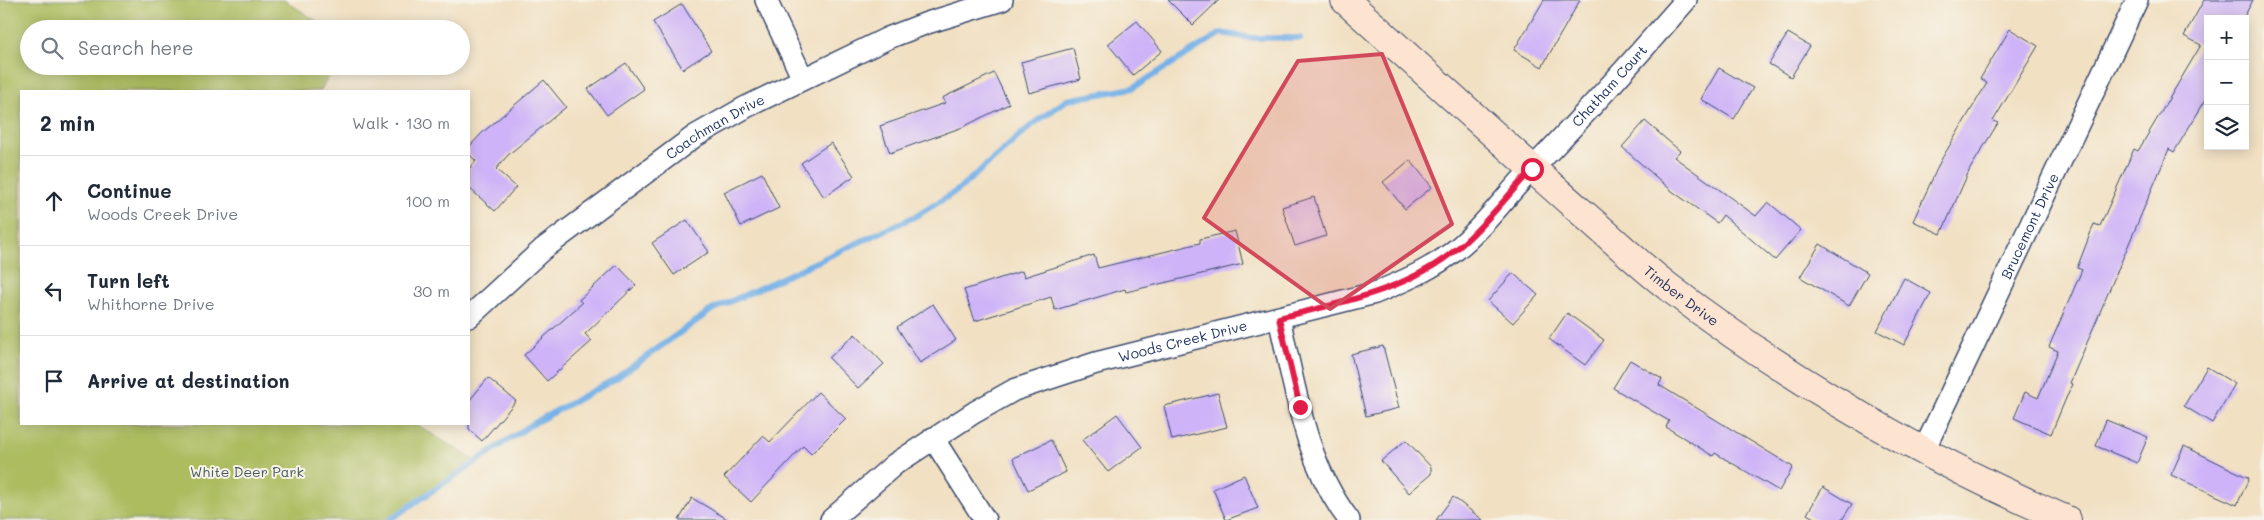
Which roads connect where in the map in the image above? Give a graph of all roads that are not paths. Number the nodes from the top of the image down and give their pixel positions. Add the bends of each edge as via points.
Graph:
1 (766, 0) edge
2 (1002, 0) edge
3 (1345, 0) edge
4 (1686, 0) edge
5 (2137, 0) edge
6 (803, 79) junction
7 (1532, 169) junction
8 (472, 306) edge
9 (1279, 318) junction
10 (933, 438) junction
11 (1923, 452) junction
12 (832, 520) edge
13 (985, 520) edge
14 (1349, 520) edge
15 (2066, 520) edge

1 - 6 street
2 - 6 street, Coachman Drive via 888,38
3 - 7 main road, Timber Drive
4 - 7 street, Chatham Court via 1560,142
5 - 11 street, Brucemont Drive
6 - 8 street, Coachman Drive via 695,136
7 - 9 street, Woods Creek Drive via 1478,230 1434,266 1374,293
7 - 11 main road, Timber Drive via 1670,289 1847,409
9 - 10 street, Woods Creek Drive via 1096,363 1014,390
9 - 14 street via 1312,449 1327,486
10 - 12 street, Woods Creek Drive via 895,464
10 - 13 street
11 - 15 main road, Timber Drive

